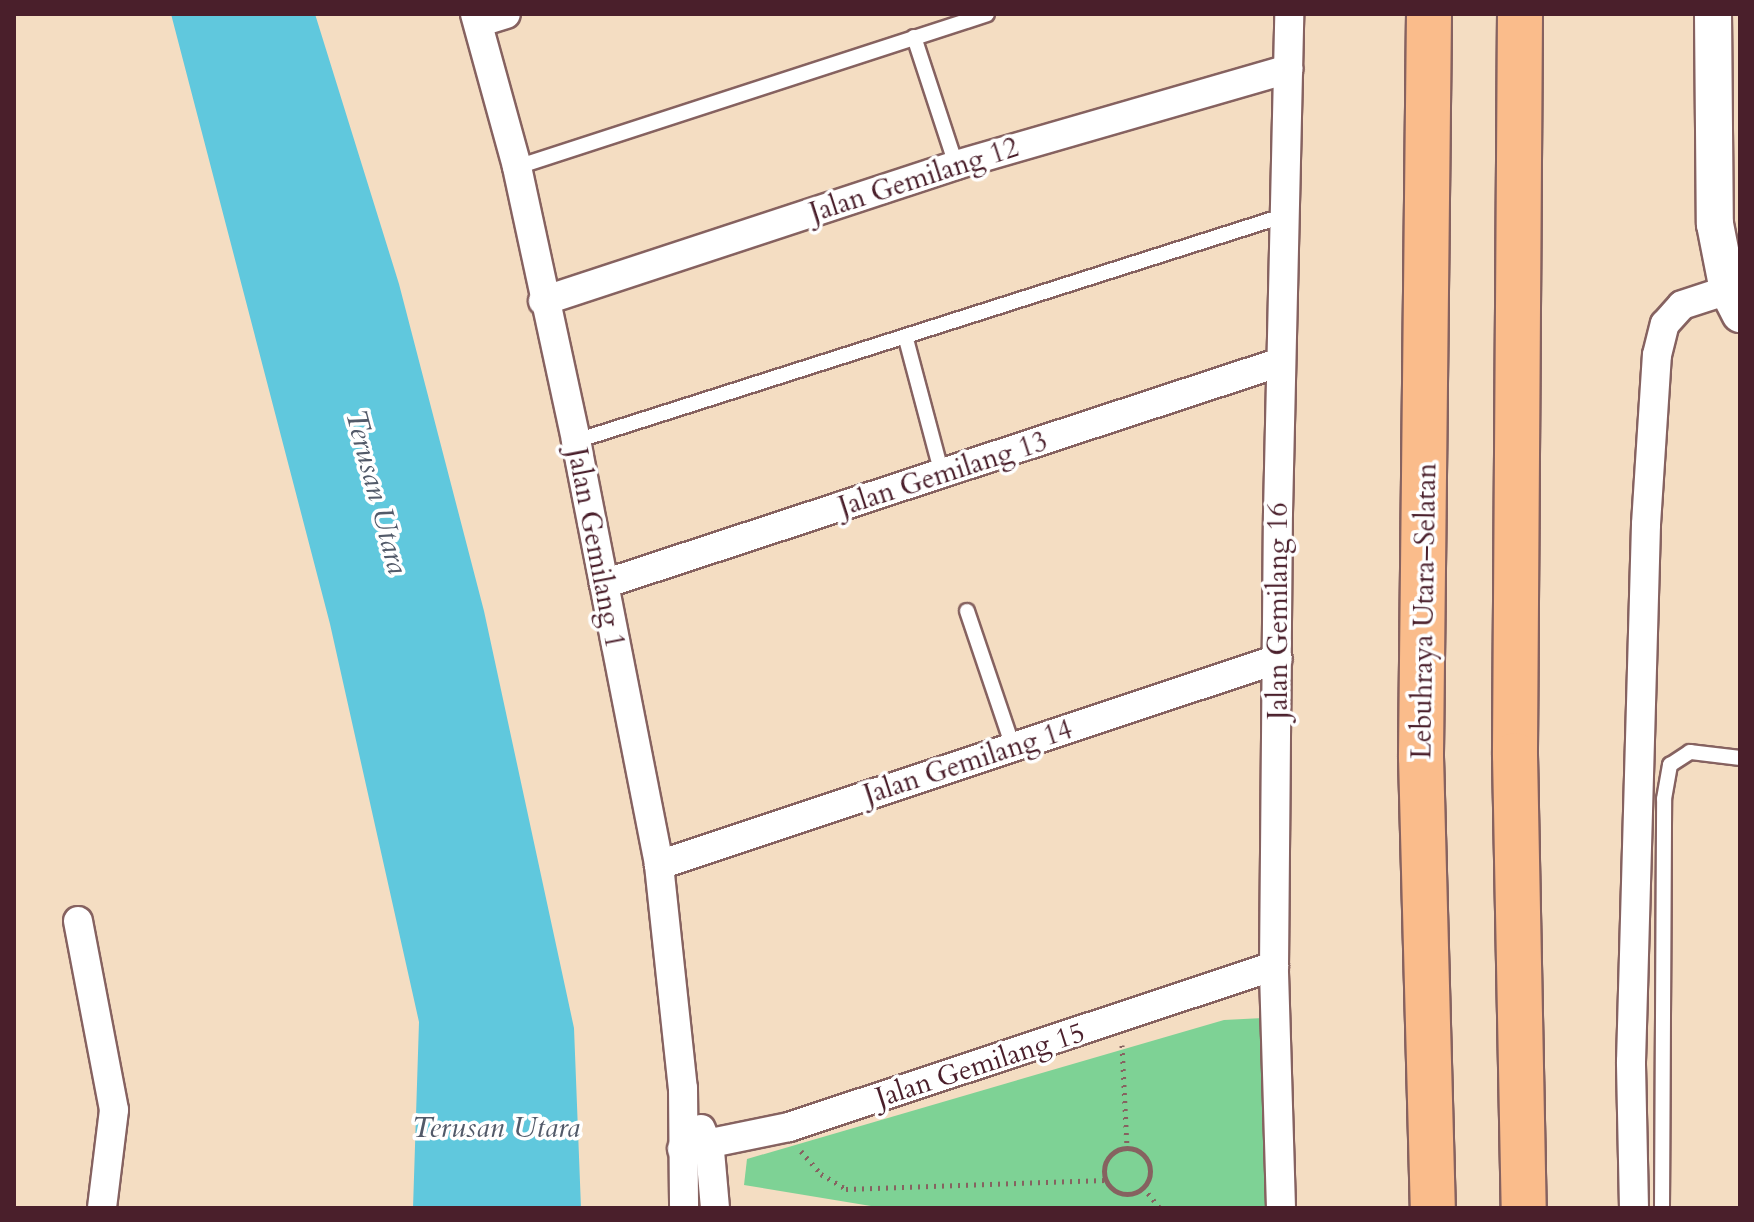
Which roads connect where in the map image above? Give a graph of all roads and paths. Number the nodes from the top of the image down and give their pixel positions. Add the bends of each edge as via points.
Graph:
1 (987, 14) edge
2 (1289, 14) edge
3 (1429, 14) edge
4 (1520, 14) edge
5 (1713, 14) edge
6 (487, 17) edge
7 (914, 37) junction
8 (1288, 69) junction
9 (956, 165) junction
10 (517, 167) junction
11 (1289, 214) junction
12 (543, 301) junction
13 (1734, 302) edge
14 (906, 339) junction
15 (1281, 362) junction
16 (576, 441) junction
17 (942, 474) junction
18 (604, 584) junction
19 (967, 611) dead end
20 (1278, 659) junction
21 (1013, 747) junction
22 (1740, 758) edge
23 (659, 865) junction
24 (78, 921) dead end
25 (1274, 966) junction
26 (1121, 1019) junction
27 (789, 1127) junction
28 (695, 1146) junction
29 (1127, 1148) junction
30 (1106, 1180) junction
31 (1143, 1187) junction
32 (102, 1208) edge
33 (684, 1208) edge
34 (715, 1208) edge
35 (1160, 1208) edge
36 (1281, 1208) edge
37 (1433, 1208) edge
38 (1524, 1208) edge
39 (1634, 1208) edge
40 (1662, 1208) edge

1 - 7 lane
2 - 8 street, Jalan Gemilang 16
3 - 37 highway, Lebuhraya Utara–Selatan via 1421,757
4 - 38 highway via 1515,755
5 - 13 street via 1710,149 1715,224
6 - 10 street, Jalan Gemilang 1
7 - 9 lane
7 - 10 lane
8 - 9 street, Jalan Gemilang 12
8 - 11 street, Jalan Gemilang 16
9 - 12 street, Jalan Gemilang 12
10 - 12 street, Jalan Gemilang 1
11 - 14 lane
11 - 15 street, Jalan Gemilang 16
12 - 16 street, Jalan Gemilang 1
13 - 39 street via 1682,305 1665,324 1657,355 1646,524 1632,1047
14 - 16 lane
14 - 17 lane
15 - 17 street, Jalan Gemilang 13
15 - 20 street, Jalan Gemilang 16
16 - 18 street, Jalan Gemilang 1
17 - 18 street, Jalan Gemilang 13
18 - 23 street, Jalan Gemilang 1
19 - 21 lane
20 - 21 street, Jalan Gemilang 14
20 - 25 street, Jalan Gemilang 16
21 - 23 street, Jalan Gemilang 14
22 - 40 lane via 1690,752 1670,765 1664,799
23 - 28 street, Jalan Gemilang 1 via 683,1088
24 - 32 street via 114,1110
25 - 26 street, Jalan Gemilang 15
25 - 36 street, Jalan Gemilang 16
26 - 27 street, Jalan Gemilang 15
26 - 29 path
27 - 28 street, Jalan Gemilang 15
27 - 30 path via 821,1174 846,1189
28 - 33 street
28 - 34 street
29 - 30 path via 1111,1154
29 - 31 path via 1149,1162
30 - 31 path via 1118,1192
31 - 35 path

